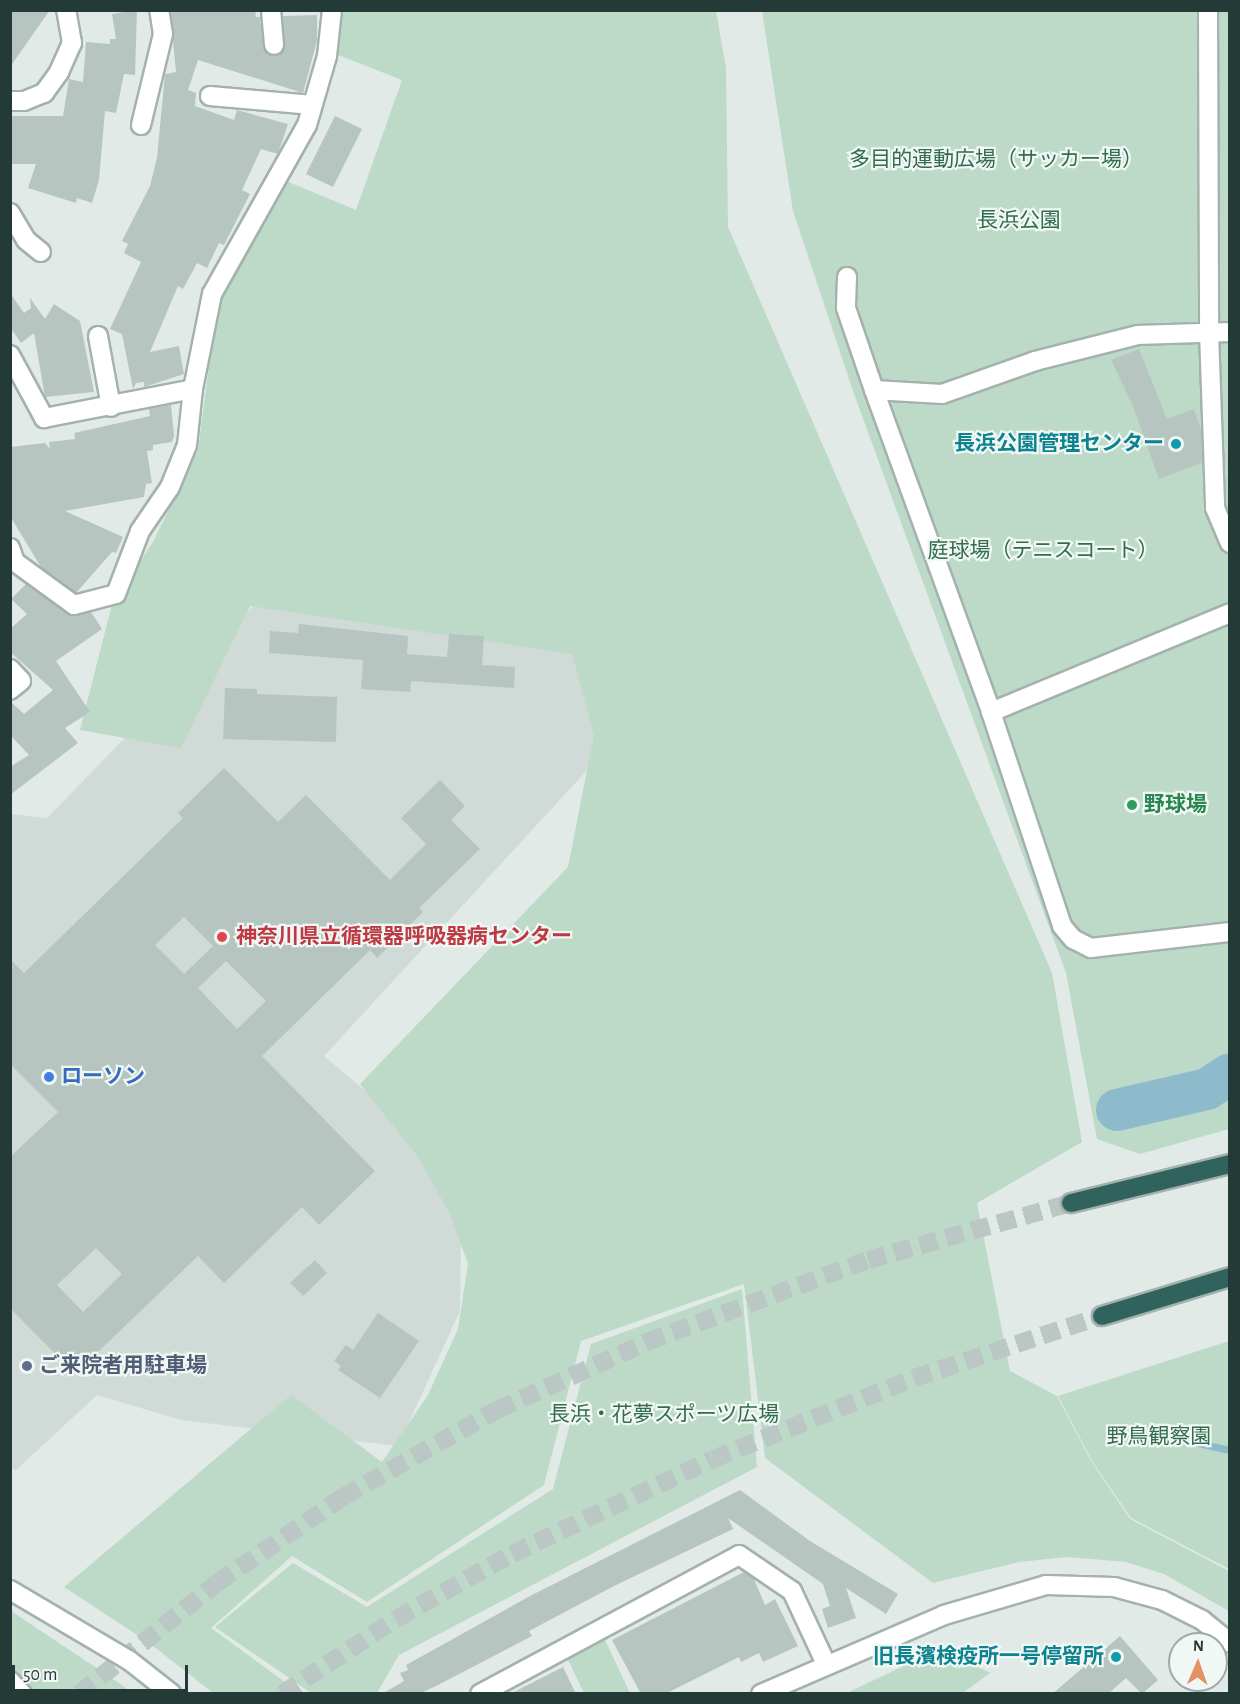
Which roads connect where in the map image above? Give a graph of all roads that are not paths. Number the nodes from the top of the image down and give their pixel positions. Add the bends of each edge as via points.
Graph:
1 (66, 10) edge
2 (159, 10) edge
3 (271, 10) edge
4 (332, 10) edge
5 (1208, 10) edge
6 (274, 45) dead end
7 (210, 96) dead end
8 (10, 101) edge
9 (314, 105) junction
10 (141, 125) dead end
11 (10, 213) edge
12 (41, 252) dead end
13 (847, 277) dead end
14 (1209, 332) junction
15 (1230, 332) edge
16 (98, 336) dead end
17 (10, 355) edge
18 (193, 389) junction
19 (874, 390) junction
20 (111, 407) junction
21 (1230, 543) edge
22 (12, 562) edge
23 (1230, 614) edge
24 (10, 669) edge
25 (10, 690) edge
26 (991, 712) junction
27 (1230, 932) edge
28 (1224, 1165) edge
29 (1071, 1203) tunnel mouth
30 (1230, 1276) edge
31 (1102, 1316) tunnel mouth
32 (10, 1590) edge
33 (1230, 1643) edge
34 (826, 1664) junction
35 (10, 1682) edge
36 (22, 1694) edge
37 (172, 1694) edge
38 (480, 1694) edge
39 (761, 1694) edge

1 - 8 street via 72,44 59,72 44,93 24,101
2 - 10 street via 163,34
3 - 6 street
4 - 9 street via 327,56
5 - 14 street
7 - 9 street
9 - 18 street via 212,294
11 - 12 street via 26,240
13 - 19 street via 846,308
14 - 15 street
14 - 19 street via 1138,334 1035,361 942,394
14 - 21 street via 1215,508
16 - 20 street
17 - 20 street via 44,418
18 - 20 street
18 - 22 street via 187,445 170,487 140,531 116,594 74,605
19 - 26 street
23 - 26 street
24 - 25 street via 21,681
26 - 27 street via 1062,926 1073,939 1091,948
28 - 29 highway
30 - 31 highway
32 - 37 street via 130,1661
33 - 34 street via 1202,1620 1162,1600 1114,1587 1046,1585 944,1615
34 - 38 street via 792,1591 739,1555
34 - 39 street
35 - 36 street

